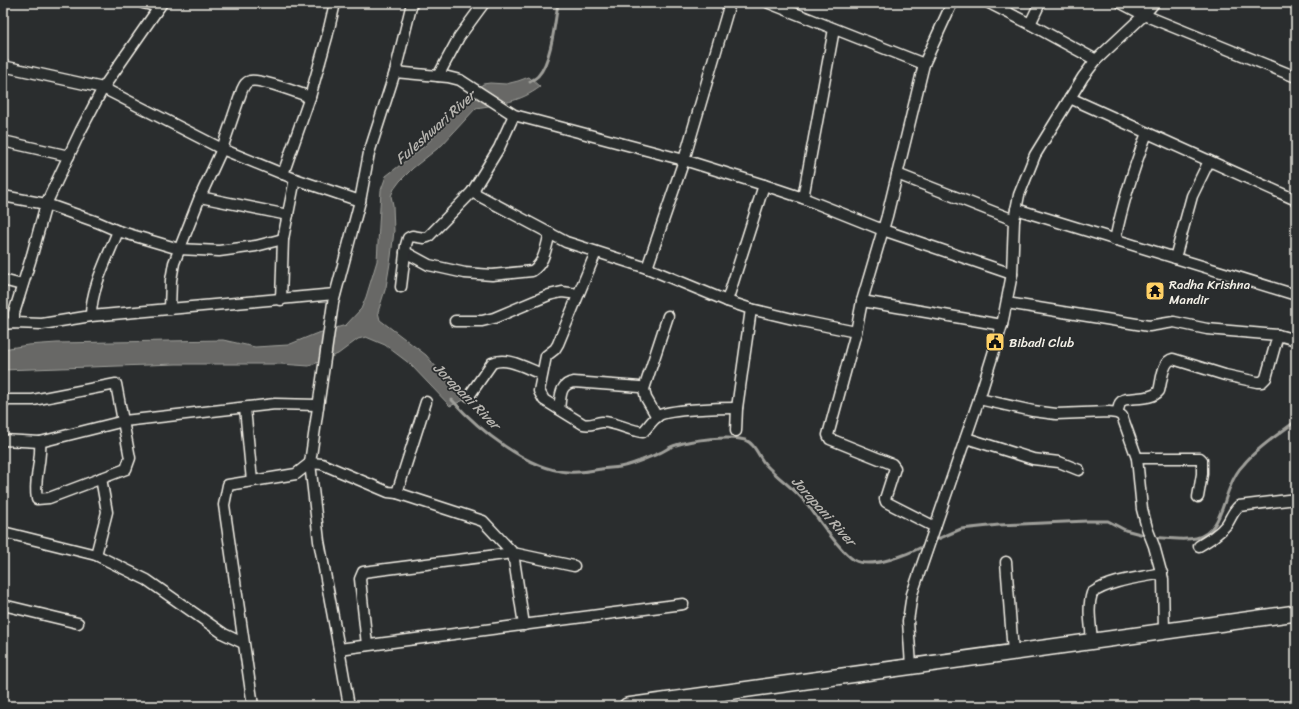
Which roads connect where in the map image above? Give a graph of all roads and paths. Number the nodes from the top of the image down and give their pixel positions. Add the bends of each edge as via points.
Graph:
1 (143, 3) edge
2 (335, 3) edge
3 (412, 3) edge
4 (484, 3) edge
5 (730, 3) edge
6 (769, 3) edge
7 (952, 3) edge
8 (989, 3) edge
9 (1040, 3) edge
10 (1121, 3) edge
11 (1154, 3) edge
12 (160, 5) edge
13 (1144, 15) junction
14 (1030, 24) junction
15 (834, 29) junction
16 (1096, 60) junction
17 (924, 64) junction
18 (3, 66) edge
19 (395, 72) junction
20 (438, 76) junction
21 (1296, 78) edge
22 (103, 88) junction
23 (310, 97) junction
24 (1070, 98) junction
25 (514, 115) junction
26 (1147, 133) junction
27 (3, 141) edge
28 (222, 149) junction
29 (69, 156) junction
30 (684, 160) junction
31 (1208, 161) junction
32 (283, 174) junction
33 (897, 174) junction
34 (295, 179) junction
35 (764, 185) junction
36 (472, 192) junction
37 (3, 196) edge
38 (200, 198) junction
39 (803, 198) junction
40 (1296, 200) edge
41 (360, 201) junction
42 (46, 204) junction
43 (1016, 209) junction
44 (288, 215) junction
45 (1014, 220) junction
46 (883, 230) junction
47 (118, 231) junction
48 (550, 233) junction
49 (283, 238) junction
50 (1115, 240) junction
51 (179, 249) junction
52 (405, 252) junction
53 (596, 252) junction
54 (1175, 258) junction
55 (646, 268) junction
56 (1012, 274) junction
57 (3, 280) edge
58 (22, 285) junction
59 (401, 287) dead end
60 (578, 294) junction
61 (1296, 295) edge
62 (334, 299) junction
63 (281, 300) junction
64 (727, 301) junction
65 (862, 301) junction
66 (1007, 303) junction
67 (170, 309) junction
68 (751, 309) junction
69 (91, 316) junction
70 (668, 316) dead end
71 (455, 321) dead end
72 (14, 323) junction
73 (3, 324) edge
74 (1002, 325) junction
75 (856, 332) junction
76 (1278, 336) junction
77 (1296, 340) edge
78 (542, 374) junction
79 (644, 389) junction
80 (469, 396) dead end
81 (980, 398) junction
82 (3, 400) edge
83 (426, 402) dead end
84 (318, 405) junction
85 (245, 408) junction
86 (737, 408) junction
87 (559, 409) junction
88 (1117, 413) junction
89 (657, 417) junction
90 (124, 421) junction
91 (736, 430) dead end
92 (966, 438) junction
93 (3, 440) edge
94 (40, 442) junction
95 (1137, 458) junction
96 (310, 464) junction
97 (1079, 470) dead end
98 (101, 478) junction
99 (252, 481) junction
100 (396, 492) junction
101 (1198, 497) dead end
102 (1296, 499) edge
103 (934, 528) junction
104 (3, 532) edge
105 (1199, 546) dead end
106 (513, 553) junction
107 (96, 555) junction
108 (1006, 562) dead end
109 (574, 566) dead end
110 (1162, 573) junction
111 (683, 604) dead end
112 (3, 605) edge
113 (1296, 613) edge
114 (78, 623) dead end
115 (524, 625) junction
116 (1164, 631) junction
117 (1092, 641) junction
118 (243, 643) junction
119 (367, 644) junction
120 (339, 649) junction
121 (1013, 652) junction
122 (911, 666) junction
123 (252, 706) edge
124 (349, 706) edge
125 (627, 706) edge

1 - 12 street
2 - 23 street
3 - 19 street
4 - 20 street via 459,38
5 - 30 street
6 - 15 street
7 - 17 street
8 - 14 street
9 - 14 street
10 - 13 street
11 - 13 street
12 - 22 street
13 - 16 street
13 - 21 street
14 - 16 street
15 - 17 street
15 - 39 street
16 - 24 street
17 - 33 street
18 - 22 street
19 - 20 street
19 - 41 street via 369,153
20 - 25 street via 460,80
22 - 28 street
22 - 29 street
23 - 28 street via 251,80 242,90
23 - 32 street
24 - 26 street
24 - 43 street via 1035,155
25 - 30 street
25 - 36 street
26 - 31 street
26 - 50 street via 1129,181
27 - 29 street
28 - 32 street
28 - 38 street
29 - 42 street
30 - 35 street
30 - 55 street
31 - 40 street
31 - 54 street via 1192,196
32 - 34 street
33 - 45 street
33 - 46 street
34 - 41 street
34 - 44 street
35 - 39 street
35 - 64 street
36 - 48 street
36 - 52 street via 428,237 408,238
37 - 42 street
38 - 44 street
38 - 51 street
39 - 46 street
41 - 62 street
42 - 47 street
42 - 58 street
43 - 45 street
43 - 50 street
44 - 49 street
45 - 56 street
46 - 56 street
46 - 65 street
47 - 51 street
47 - 69 street via 95,290
48 - 52 street via 541,262 532,271 492,275 465,273 429,265
48 - 53 street via 566,242
49 - 51 street via 256,246 219,251
49 - 63 street
50 - 54 street
51 - 67 street via 171,280
52 - 59 street
53 - 55 street
53 - 60 street
54 - 61 street
55 - 64 street
56 - 66 street
57 - 58 street
58 - 72 street via 14,313
60 - 71 street via 562,292 549,295 482,321
60 - 78 street via 558,344 546,356
62 - 63 street
62 - 84 street
63 - 67 street
64 - 68 street
65 - 74 street
65 - 75 street
66 - 74 street
66 - 76 street via 1149,326 1174,322 1207,329
67 - 69 street
68 - 75 street
68 - 86 street
69 - 72 street via 42,324
70 - 79 street
72 - 73 street
74 - 81 street
75 - 103 street via 828,435 830,439 892,464 895,468 886,502
76 - 77 street
76 - 88 street via 1266,378 1262,382 1225,375 1174,359 1169,360 1165,364 1157,394 1123,400
78 - 80 street via 512,362 497,360 492,362
78 - 87 street via 539,391 544,400
79 - 87 street via 635,386 567,383 562,392
79 - 89 street
81 - 88 street via 1056,414
81 - 92 street
82 - 90 street via 33,400 116,384
83 - 100 street
84 - 85 street via 275,404
84 - 96 street
85 - 90 street
85 - 99 street
86 - 89 street via 667,413
86 - 91 street
87 - 89 street via 583,424 595,425 602,422 636,432 643,432
88 - 95 street via 1122,416
90 - 94 street
90 - 98 street via 130,458 126,469
92 - 97 street via 1033,459 1059,462
92 - 103 street
93 - 94 street
94 - 98 street via 35,491 37,499 49,498
95 - 101 street via 1200,458 1202,474
95 - 110 street via 1146,528
96 - 99 street via 296,474
96 - 100 street via 322,464 388,492
96 - 120 street via 319,541
98 - 107 street via 107,512
99 - 118 street via 228,485 224,505
100 - 106 street via 483,521
102 - 105 street via 1239,506 1227,524
103 - 122 street via 912,594 908,621
104 - 107 street
106 - 109 street
106 - 115 street
106 - 119 street via 363,572 360,579
107 - 118 street via 147,580 224,634
108 - 121 street
110 - 116 street
110 - 117 street via 1120,582 1092,593
111 - 115 street
112 - 114 street
113 - 116 main road
115 - 119 street
116 - 117 main road
117 - 121 main road
118 - 123 street
119 - 120 street
120 - 124 street
121 - 122 main road
122 - 125 main road

